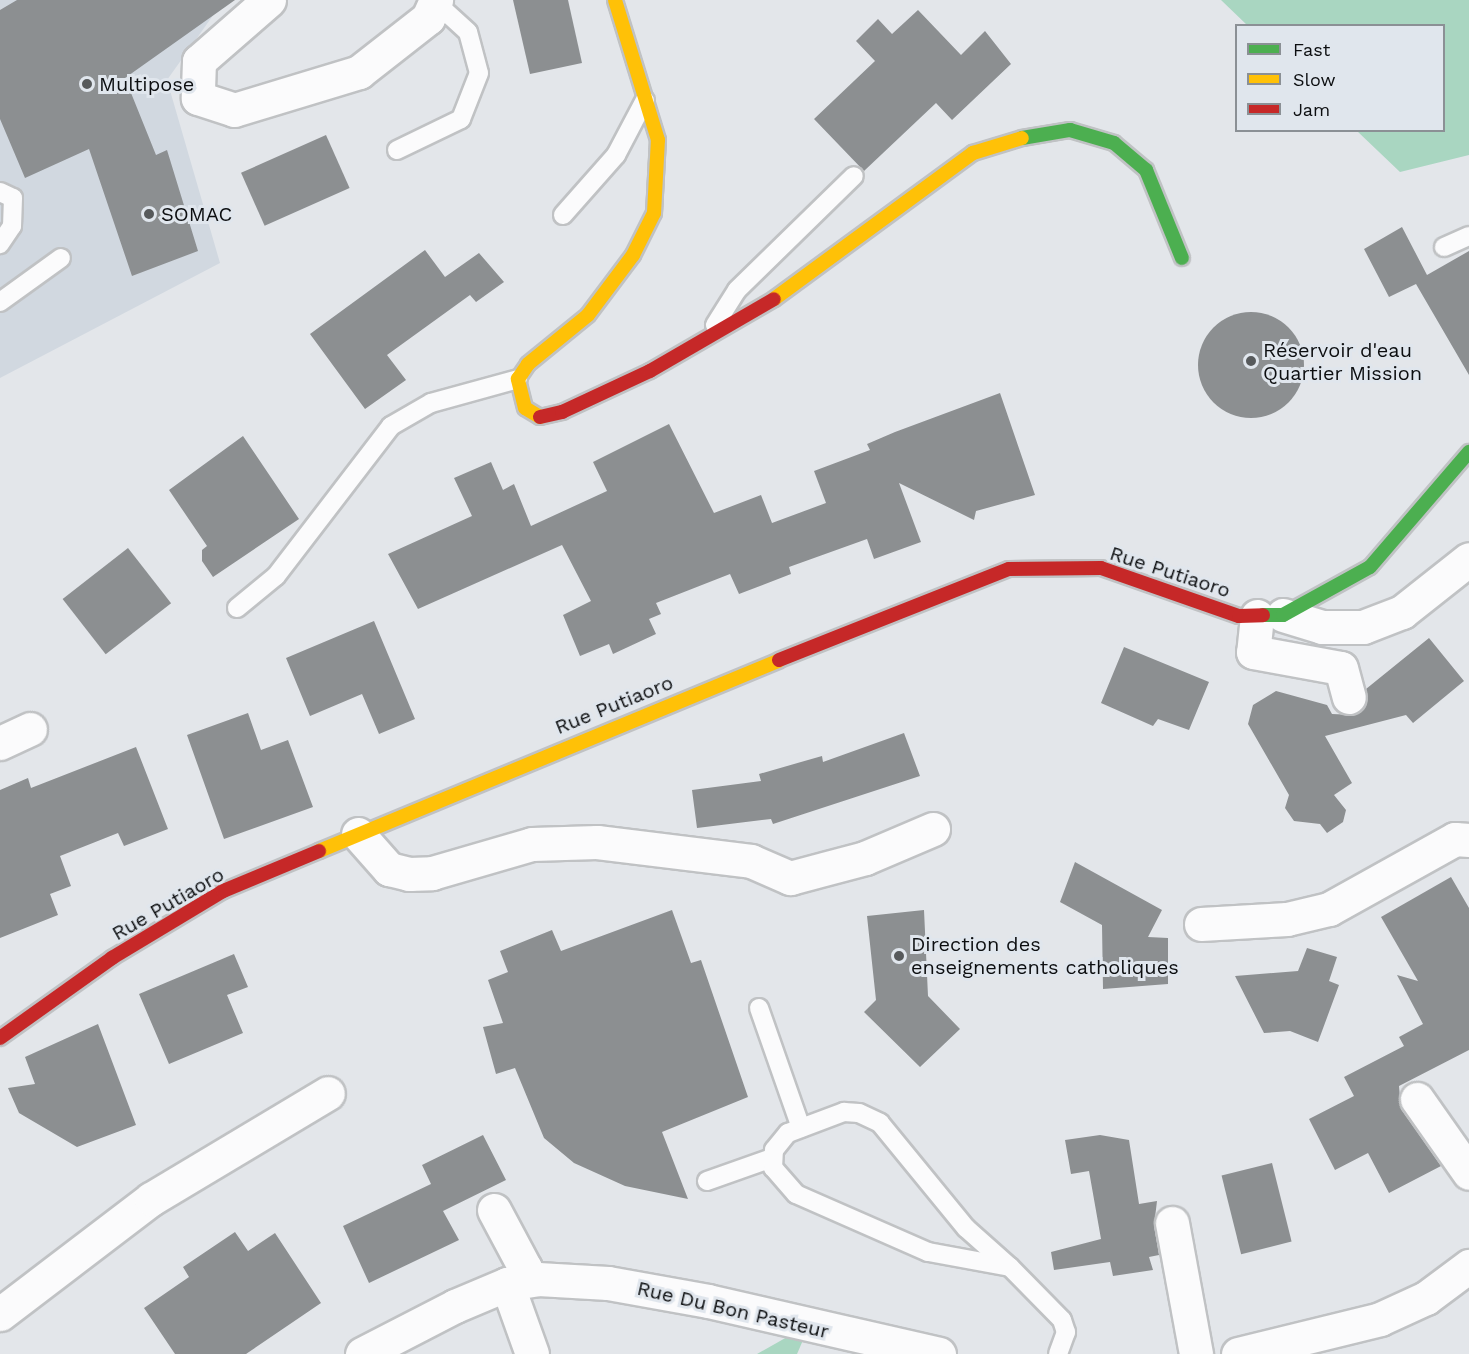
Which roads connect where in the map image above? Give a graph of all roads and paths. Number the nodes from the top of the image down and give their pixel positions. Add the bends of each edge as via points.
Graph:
1 (269, 0) edge
2 (615, 0) edge
3 (436, 1) edge
4 (647, 98) junction
5 (397, 150) dead end
6 (854, 176) dead end
7 (0, 192) edge
8 (563, 215) dead end
9 (1469, 236) edge
10 (0, 244) edge
11 (1444, 247) dead end
12 (61, 258) dead end
13 (1182, 258) dead end
14 (0, 302) edge
15 (706, 336) junction
16 (519, 379) junction
17 (1469, 452) edge
18 (1469, 559) edge
19 (237, 608) dead end
20 (1270, 615) junction
21 (1349, 697) dead end
22 (30, 729) dead end
23 (0, 743) edge
24 (933, 829) dead end
25 (358, 834) junction
26 (1469, 840) edge
27 (1201, 924) dead end
28 (759, 1008) dead end
29 (0, 1038) edge
30 (328, 1093) dead end
31 (1417, 1099) dead end
32 (801, 1128) junction
33 (772, 1158) junction
34 (1469, 1173) edge
35 (707, 1181) dead end
36 (494, 1210) dead end
37 (1172, 1223) dead end
38 (1469, 1266) edge
39 (1010, 1267) junction
40 (515, 1283) junction
41 (0, 1314) edge
42 (362, 1354) edge
43 (532, 1354) edge
44 (939, 1354) edge
45 (1058, 1354) edge
46 (1196, 1354) edge
47 (1238, 1354) edge

1 - 3 street via 199,61 198,98 234,111 359,72 428,18
2 - 4 main road
3 - 5 lane via 468,32 478,73 461,119
4 - 8 lane via 616,155
4 - 16 main road via 658,140 654,213 633,255 588,315 528,364
6 - 15 lane via 737,290
7 - 10 lane via 13,198 12,226
9 - 11 lane
12 - 14 lane
13 - 15 main road via 1164,204 1146,170 1134,159 1114,143 1087,132 1040,134 973,153 767,304
15 - 16 main road via 650,371 562,412 539,417 525,408
16 - 19 lane via 431,403 391,426 276,576
17 - 20 main road via 1370,567
18 - 20 street via 1402,612 1363,627 1322,627
20 - 21 street via 1253,652 1341,668
20 - 25 main road, Rue Putiaoro via 1239,616 1101,568 1009,569 899,608
22 - 23 street
24 - 25 street via 865,858 790,879 751,861 597,842 531,844 432,873 409,874 390,869
25 - 29 main road, Rue Putiaoro via 223,891 112,958
26 - 27 street via 1455,839 1329,909 1287,919
28 - 32 lane
30 - 41 street via 151,1199
31 - 34 street
32 - 33 lane via 779,1142
32 - 39 lane via 844,1112 859,1113 880,1123 966,1228
33 - 35 lane
33 - 39 lane via 777,1176 796,1194 928,1252
36 - 40 street via 525,1268
37 - 46 street
38 - 47 street via 1426,1298 1380,1319
39 - 45 lane via 1062,1320 1066,1332
40 - 42 street, Rue Du Bon Pasteur
40 - 43 street
40 - 44 street, Rue Du Bon Pasteur via 630,1287

